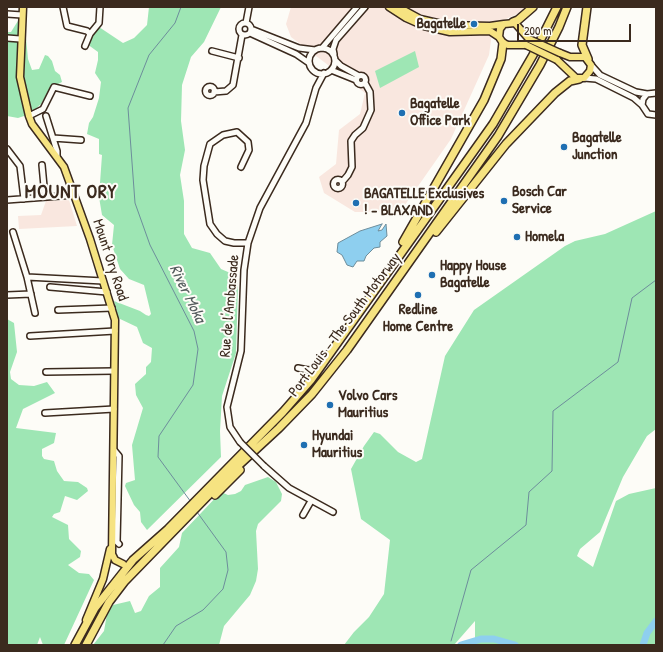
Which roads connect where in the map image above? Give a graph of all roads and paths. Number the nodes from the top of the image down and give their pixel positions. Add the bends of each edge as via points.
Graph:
1 (22, 7) edge
2 (63, 7) edge
3 (100, 7) edge
4 (249, 7) edge
5 (357, 7) edge
6 (365, 7) edge
7 (389, 7) edge
8 (398, 7) edge
9 (532, 7) edge
10 (557, 7) edge
11 (567, 7) edge
12 (586, 7) edge
13 (7, 14) edge
14 (22, 15) junction
15 (513, 22) junction
16 (246, 23) junction
17 (504, 24) junction
18 (250, 31) junction
19 (90, 34) junction
20 (242, 35) junction
21 (7, 38) edge
22 (20, 39) junction
23 (501, 40) junction
24 (528, 42) junction
25 (85, 46) dead end
26 (322, 48) junction
27 (315, 50) junction
28 (212, 51) dead end
29 (239, 58) junction
30 (334, 58) junction
31 (589, 62) junction
32 (310, 63) junction
33 (313, 70) junction
34 (331, 70) junction
35 (324, 73) junction
36 (358, 78) junction
37 (581, 78) junction
38 (316, 88) junction
39 (214, 92) dead end
40 (655, 92) edge
41 (647, 94) junction
42 (90, 96) dead end
43 (642, 105) junction
44 (656, 115) edge
45 (28, 116) junction
46 (46, 116) dead end
47 (53, 138) junction
48 (81, 140) dead end
49 (7, 149) edge
50 (57, 156) junction
51 (42, 165) dead end
52 (241, 167) dead end
53 (342, 182) dead end
54 (74, 195) junction
55 (45, 197) junction
56 (24, 199) junction
57 (7, 200) edge
58 (13, 232) dead end
59 (248, 242) junction
60 (391, 265) junction
61 (27, 277) junction
62 (103, 281) junction
63 (50, 287) dead end
64 (392, 288) junction
65 (107, 292) junction
66 (31, 294) junction
67 (7, 295) edge
68 (112, 308) junction
69 (58, 310) dead end
70 (35, 313) dead end
71 (115, 331) junction
72 (30, 336) dead end
73 (340, 341) junction
74 (298, 368) dead end
75 (114, 371) junction
76 (46, 372) dead end
77 (114, 409) junction
78 (45, 413) dead end
79 (114, 450) junction
80 (225, 474) junction
81 (311, 501) junction
82 (333, 512) dead end
83 (303, 515) dead end
84 (169, 531) junction
85 (112, 536) junction
86 (119, 544) dead end
87 (123, 564) junction
88 (94, 608) junction
89 (83, 627) junction
90 (75, 645) edge
91 (86, 645) edge

1 - 14 main road, Mount Ory Road
2 - 19 street via 67,26
3 - 19 street via 99,23
4 - 16 street
5 - 26 street
6 - 30 street via 336,40
7 - 23 main road via 406,18 429,27 450,32 490,31
8 - 17 main road via 420,19 446,25
9 - 15 highway
10 - 60 highway, Port Louis – The South Motorway via 493,124
11 - 64 highway, Port Louis – The South Motorway via 540,65 498,136
12 - 31 highway via 582,45
13 - 14 street
14 - 22 main road, Mount Ory Road
15 - 17 main road
15 - 24 main road via 519,26
16 - 18 street
16 - 20 street via 238,29
17 - 23 main road via 500,30
18 - 20 street
18 - 27 street via 299,48
18 - 32 street
19 - 25 street
20 - 29 street
21 - 22 street
22 - 45 main road, Mount Ory Road via 20,77
23 - 24 main road via 508,45
23 - 60 highway via 501,59 484,100
24 - 31 main road, bridge via 570,57 582,56
24 - 37 main road, bridge via 564,64 571,75
26 - 27 street
26 - 30 street via 329,50
27 - 32 street via 310,56
28 - 29 street
29 - 39 street via 233,85 226,91
30 - 34 street
30 - 36 street
31 - 37 main road via 589,74
31 - 41 street via 600,75 636,92
32 - 33 street
33 - 35 street
33 - 38 street
34 - 35 street
34 - 36 street
35 - 38 street
36 - 53 street via 364,77 370,92 371,110 363,128 351,141 352,167
37 - 43 street via 596,79 634,98
37 - 64 highway via 570,81 555,93 506,144
38 - 59 street, Rue de l'Ambassade via 306,123 269,188
40 - 41 street
41 - 43 street
42 - 45 street via 54,87 43,109
43 - 44 street via 648,114
45 - 50 main road, Mount Ory Road
46 - 47 street
47 - 48 street
47 - 50 street
49 - 56 street via 20,166
50 - 54 main road, Mount Ory Road via 64,167
51 - 55 street
52 - 59 street via 249,150 248,142 237,132 223,135 210,144 203,180 210,224 217,234 225,241
54 - 55 street
54 - 62 main road, Mount Ory Road
55 - 56 street
56 - 57 street
58 - 61 street
59 - 81 street, Rue de l'Ambassade, bridge via 244,270 241,351 227,407 227,417 230,428 240,442 289,488
60 - 73 highway, Port Louis – The South Motorway
61 - 62 street
61 - 66 street
62 - 65 main road, Mount Ory Road
63 - 65 street
64 - 80 highway, Port Louis – The South Motorway via 312,394 279,428
65 - 68 main road, Mount Ory Road
66 - 67 street
66 - 70 street
68 - 69 street
68 - 71 main road, Mount Ory Road
71 - 72 street
71 - 75 main road, Mount Ory Road
73 - 74 street via 315,369
73 - 80 highway, Port Louis – The South Motorway via 311,380
75 - 76 street
75 - 77 main road, Mount Ory Road
77 - 78 street
77 - 79 main road, Mount Ory Road
79 - 85 main road, Mount Ory Road
79 - 86 street via 119,456
80 - 84 highway, Port Louis – The South Motorway
80 - 84 highway
81 - 82 street, Rue de l'Ambassade
81 - 83 street
84 - 87 highway
84 - 88 highway, Port Louis – The South Motorway via 133,560
84 - 91 highway, Port Louis – The South Motorway via 109,602
85 - 87 main road, Mount Ory Road via 112,554 115,560
85 - 89 main road, Mount Ory Road via 107,566
87 - 88 highway via 97,599
88 - 89 highway, Port Louis – The South Motorway
89 - 90 highway, Port Louis – The South Motorway

